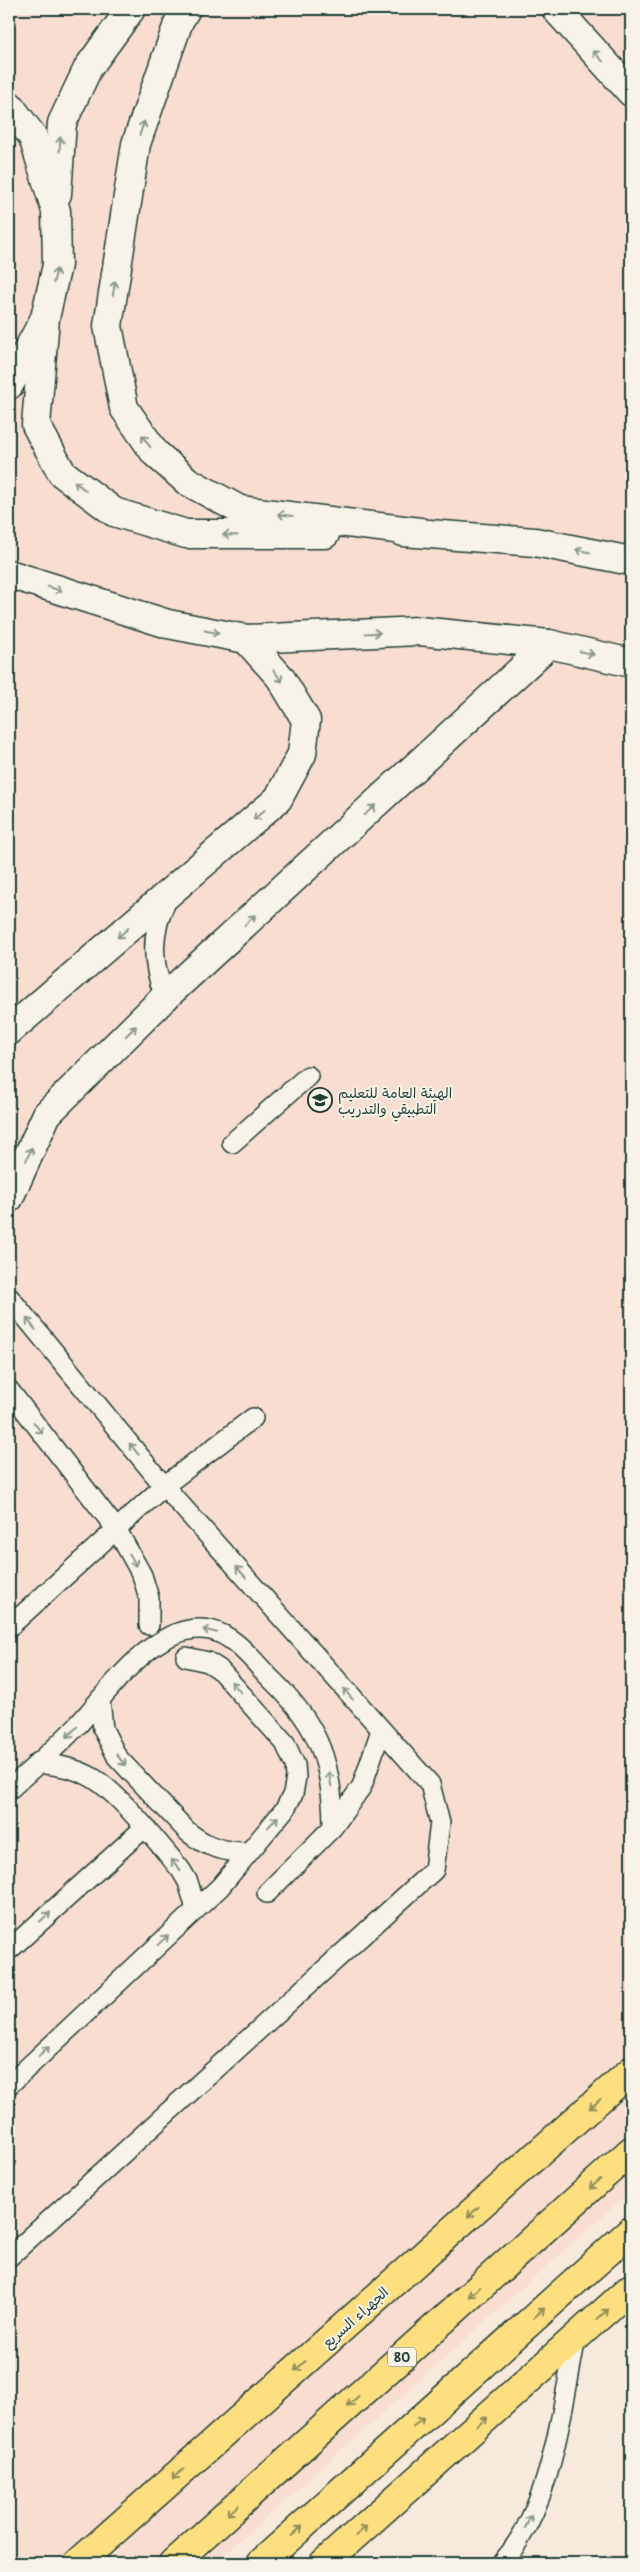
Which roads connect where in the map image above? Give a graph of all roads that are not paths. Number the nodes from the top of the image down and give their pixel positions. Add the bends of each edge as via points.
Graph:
1 (131, 9) edge
2 (186, 9) edge
3 (556, 9) edge
4 (631, 92) edge
5 (9, 105) edge
6 (56, 211) junction
7 (45, 318) junction
8 (9, 385) edge
9 (420, 532) junction
10 (631, 561) edge
11 (9, 574) edge
12 (246, 639) junction
13 (549, 644) junction
14 (631, 663) edge
15 (170, 892) junction
16 (165, 998) junction
17 (9, 1032) edge
18 (308, 1076) dead end
19 (232, 1142) dead end
20 (9, 1198) edge
21 (9, 1297) edge
22 (9, 1390) edge
23 (252, 1418) dead end
24 (164, 1486) junction
25 (117, 1530) junction
26 (149, 1624) dead end
27 (9, 1626) edge
28 (186, 1657) dead end
29 (100, 1699) junction
30 (380, 1730) junction
31 (38, 1763) junction
32 (9, 1790) edge
33 (333, 1827) junction
34 (144, 1828) junction
35 (248, 1852) junction
36 (267, 1893) dead end
37 (196, 1909) junction
38 (9, 1950) edge
39 (631, 2071) edge
40 (9, 2085) edge
41 (631, 2151) edge
42 (631, 2231) edge
43 (9, 2257) edge
44 (631, 2288) edge
45 (576, 2338) junction
46 (78, 2563) edge
47 (173, 2563) edge
48 (261, 2563) edge
49 (324, 2563) edge
50 (502, 2563) edge

6 -> 1 street via 62,123 88,68
9 -> 2 street via 240,510 187,481 155,454 124,408 108,326 136,144
4 -> 3 street
5 - 6 street via 33,137
7 -> 6 street via 57,265
7 - 8 street
9 -> 7 street via 186,534 114,512 62,473 36,425
10 -> 9 street via 535,542
11 -> 12 street via 168,624
12 -> 13 street via 418,631
12 -> 15 street via 280,677 306,720 302,754 278,799
13 -> 14 street
16 -> 13 street
15 - 16 lane via 154,933 157,977
15 -> 17 street
20 -> 16 street via 47,1114
18 - 19 lane
24 -> 21 lane
22 -> 25 lane
23 - 24 lane
24 - 25 lane
30 -> 24 lane
25 -> 26 lane via 142,1576 149,1598
25 - 27 lane
35 -> 28 lane via 285,1809 293,1794 295,1765 285,1742 219,1669 208,1662
29 -> 31 lane
33 -> 29 lane via 330,1774 310,1725 296,1704 229,1637 193,1628 175,1634 126,1670
29 -> 35 lane via 103,1729 117,1757 188,1832 215,1849
30 - 33 lane via 362,1786
30 - 43 lane via 430,1784 440,1823 434,1870
31 - 32 lane
31 - 34 lane via 75,1770 93,1778 109,1790
33 - 36 lane
37 -> 34 lane via 181,1870
38 -> 34 lane
35 - 37 lane via 220,1887
40 -> 37 lane
39 -> 46 main road, الجهراء السريع
41 -> 47 main road, 80
48 -> 42 main road
45 -> 44 main road
49 -> 45 main road
50 -> 45 lane via 526,2527 548,2474

